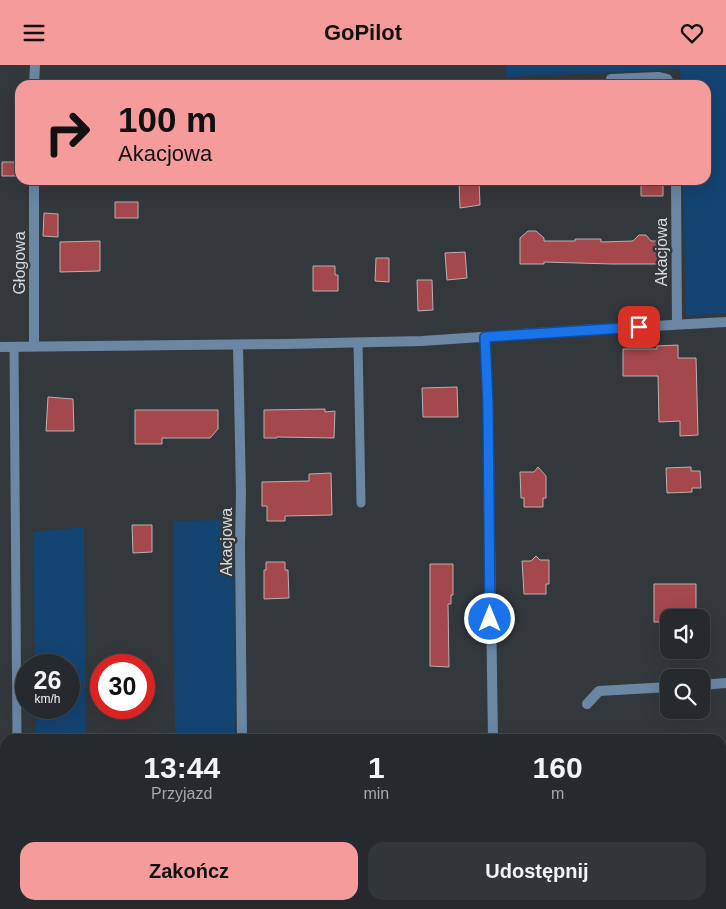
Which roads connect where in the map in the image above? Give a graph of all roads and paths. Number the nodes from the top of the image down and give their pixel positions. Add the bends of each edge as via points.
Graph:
1 (34, 65) edge
2 (611, 79) dead end
3 (34, 80) edge
4 (668, 80) edge
5 (34, 185) edge
6 (676, 185) edge
7 (726, 322) edge
8 (677, 324) junction
9 (485, 337) junction
10 (358, 343) junction
11 (238, 345) junction
12 (0, 347) edge
13 (14, 347) junction
14 (34, 347) junction
15 (361, 503) dead end
16 (726, 683) edge
17 (710, 684) edge
18 (660, 688) edge
19 (587, 704) dead end
20 (17, 734) edge
21 (242, 734) edge
22 (492, 734) edge

1 - 3 street
2 - 4 street via 658,77
5 - 14 street, Głogowa
6 - 8 street, Akacjowa
7 - 8 street
8 - 9 street
9 - 10 street
9 - 22 street
10 - 11 street
10 - 15 lane
11 - 14 street
11 - 21 street, Akacjowa
12 - 13 street
13 - 14 street
13 - 20 lane
16 - 17 street
18 - 19 street via 599,691

